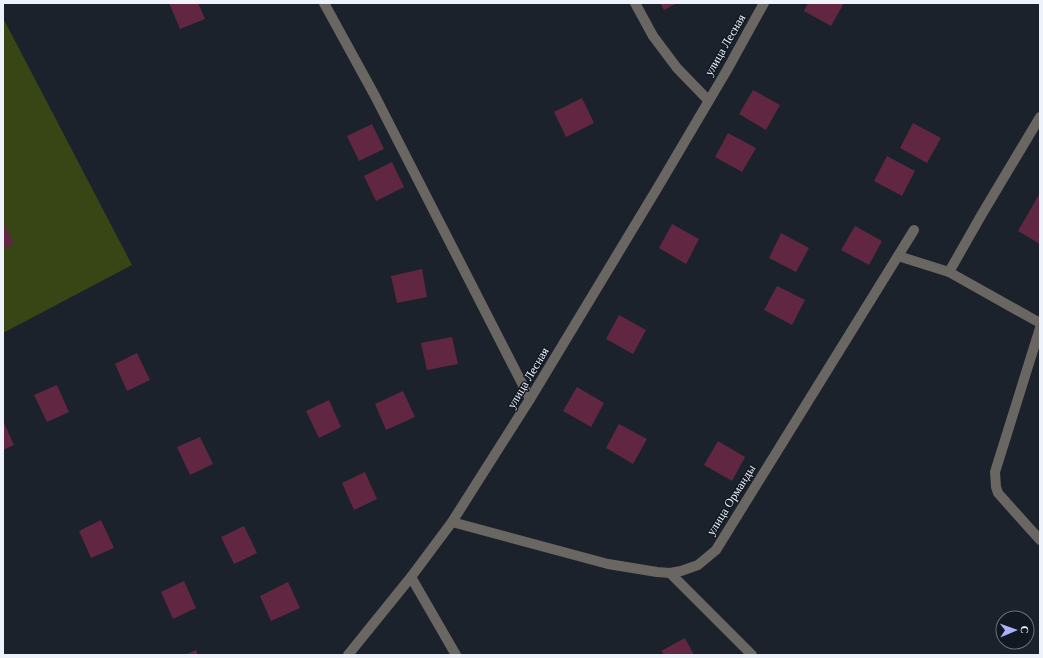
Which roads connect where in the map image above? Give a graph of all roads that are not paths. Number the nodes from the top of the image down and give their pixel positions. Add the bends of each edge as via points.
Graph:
1 (324, 3) edge
2 (635, 3) edge
3 (764, 3) edge
4 (708, 100) junction
5 (1040, 117) edge
6 (914, 230) dead end
7 (898, 256) junction
8 (949, 272) junction
9 (1040, 323) edge
10 (1040, 328) edge
11 (530, 399) junction
12 (452, 522) junction
13 (1040, 540) edge
14 (670, 573) junction
15 (411, 577) junction
16 (348, 655) edge
17 (456, 655) edge
18 (752, 655) edge

1 - 11 street via 375,96
2 - 4 street, улица Лесная via 657,42 677,68
3 - 4 street, улица Лесная
4 - 11 street, улица Лесная
5 - 8 street
6 - 7 street, улица Орманды
7 - 8 street
7 - 14 street, улица Орманды via 716,550 698,565
8 - 9 street
10 - 13 street via 995,472 998,493
11 - 12 street, улица Лесная
12 - 14 street, улица Орманды via 608,564
12 - 15 street, улица Лесная
14 - 18 street
15 - 16 street, улица Лесная
15 - 17 street

